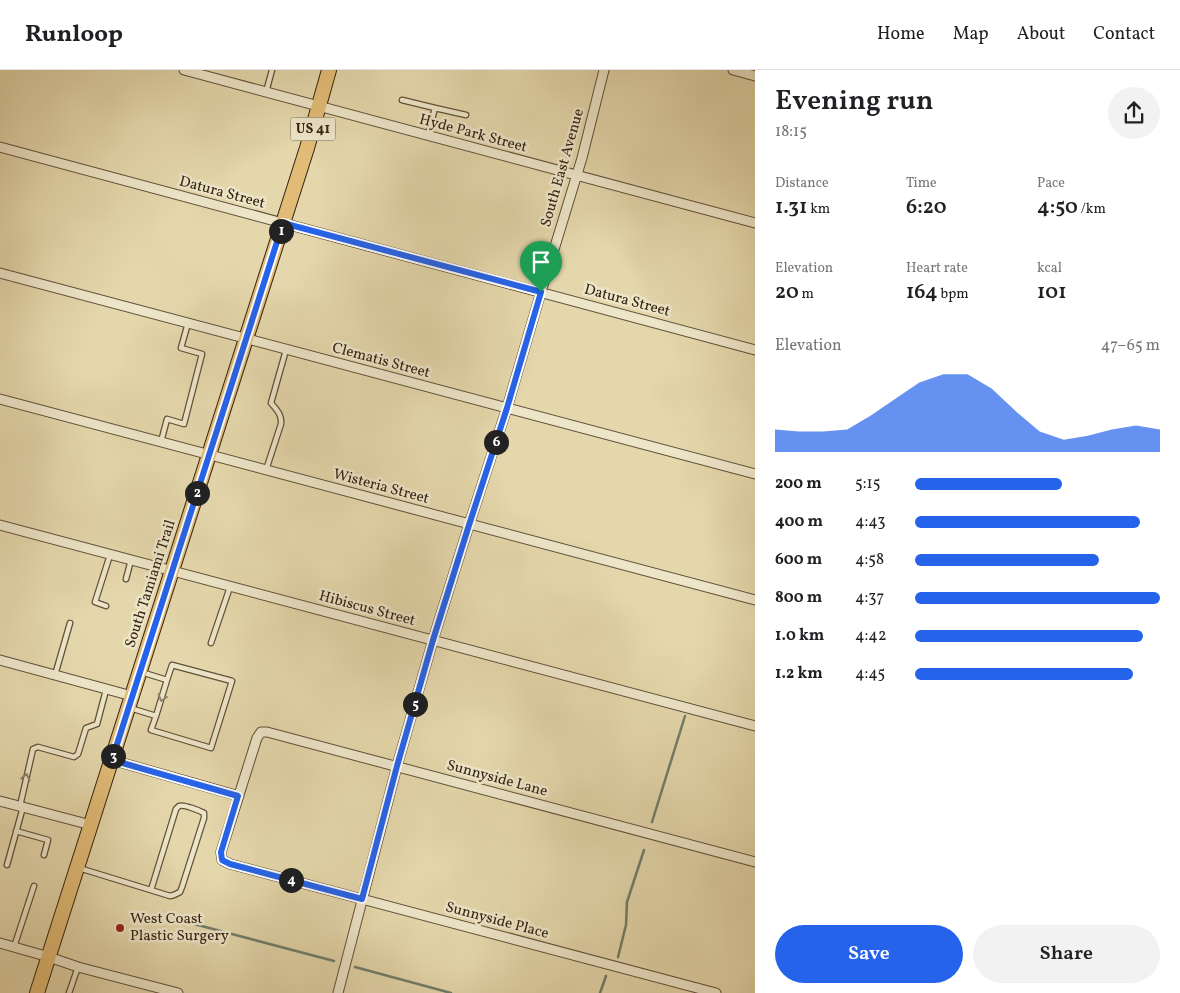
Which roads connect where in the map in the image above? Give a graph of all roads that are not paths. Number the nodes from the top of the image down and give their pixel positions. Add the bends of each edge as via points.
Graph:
1 (184, 70) edge
2 (272, 70) edge
3 (330, 70) edge
4 (604, 70) edge
5 (733, 70) edge
6 (755, 76) edge
7 (266, 92) junction
8 (402, 100) dead end
9 (319, 107) junction
10 (435, 108) junction
11 (466, 115) dead end
12 (428, 136) junction
13 (0, 147) edge
14 (576, 176) junction
15 (283, 223) junction
16 (755, 223) edge
17 (0, 273) edge
18 (541, 292) junction
19 (188, 323) junction
20 (246, 339) junction
21 (286, 350) junction
22 (755, 350) edge
23 (0, 399) edge
24 (507, 408) junction
25 (161, 442) junction
26 (209, 455) junction
27 (266, 470) junction
28 (755, 474) edge
29 (0, 525) edge
30 (469, 525) junction
31 (110, 555) junction
32 (131, 560) junction
33 (172, 571) junction
34 (126, 579) dead end
35 (230, 587) junction
36 (755, 600) edge
37 (106, 606) dead end
38 (70, 623) dead end
39 (433, 640) junction
40 (211, 643) dead end
41 (0, 660) edge
42 (140, 672) junction
43 (55, 675) junction
44 (167, 680) junction
45 (106, 688) junction
46 (130, 702) junction
47 (156, 716) junction
48 (755, 726) edge
49 (112, 760) junction
50 (397, 766) junction
51 (238, 796) junction
52 (0, 801) edge
53 (21, 806) junction
54 (91, 825) junction
55 (16, 832) junction
56 (44, 855) dead end
57 (755, 862) edge
58 (7, 865) dead end
59 (77, 868) junction
60 (34, 886) dead end
61 (152, 890) junction
62 (362, 899) junction
63 (0, 943) edge
64 (14, 947) junction
65 (49, 957) junction
66 (78, 967) junction
67 (37, 993) edge
68 (69, 993) edge
69 (178, 993) edge
70 (338, 993) edge
71 (716, 993) edge

1 - 7 street, Hyde Park Street
2 - 7 lane
3 - 9 main road, South Tamiami Trail / US 41
4 - 14 street, South East Avenue
5 - 6 street
7 - 9 street, Hyde Park Street
8 - 10 lane
9 - 12 street, Hyde Park Street
9 - 15 main road, South Tamiami Trail / US 41
10 - 11 lane
10 - 12 lane
12 - 14 street, Hyde Park Street
13 - 15 street, Datura Street
14 - 16 street, Hyde Park Street
14 - 18 street, South East Avenue
15 - 18 street, Datura Street
15 - 20 main road, South Tamiami Trail
17 - 19 street, Clematis Street
18 - 22 street, Datura Street
18 - 24 street, South East Avenue
19 - 20 street, Clematis Street
19 - 25 lane via 181,348 202,354 184,424 167,419
20 - 21 street, Clematis Street
20 - 26 main road, South Tamiami Trail
21 - 24 street, Clematis Street
21 - 27 lane via 271,404 282,418
23 - 25 street, Wisteria Street
24 - 28 street, Clematis Street
24 - 30 street, South East Avenue
25 - 26 street, Wisteria Street
26 - 27 street, Wisteria Street
26 - 33 main road, South Tamiami Trail
27 - 30 street, Wisteria Street
29 - 31 street, Hibiscus Street
30 - 36 street, Wisteria Street
30 - 39 street, South East Avenue
31 - 32 street, Hibiscus Street
31 - 37 lane via 95,602
32 - 33 street, Hibiscus Street
32 - 34 lane
33 - 35 street, Hibiscus Street
33 - 42 main road, South Tamiami Trail
35 - 39 street, Hibiscus Street
35 - 40 lane
38 - 43 lane
39 - 48 street, Hibiscus Street
39 - 50 street, South East Avenue
41 - 43 street
42 - 44 lane
42 - 46 main road, South Tamiami Trail
43 - 45 street
44 -> 47 lane
44 - 47 lane via 172,665 232,681 211,748 151,730
45 - 46 street
53 -> 45 lane via 33,749 38,747 74,757 78,754 86,728 97,724
46 - 47 lane
46 - 49 main road, South Tamiami Trail
49 - 51 street
49 - 54 main road, South Tamiami Trail
50 - 51 street, Sunnyside Lane via 261,732
50 - 57 street, Sunnyside Lane
50 - 62 street, South East Avenue
51 - 62 street, Sunnyside Place via 221,852 222,860
52 - 53 street
53 - 54 street
53 - 55 lane
54 - 59 main road, South Tamiami Trail
55 - 56 lane via 48,840
55 - 58 lane
59 - 61 lane
59 - 65 main road, South Tamiami Trail
60 - 64 lane
61 - 61 lane via 170,896 180,892 204,818 200,811 183,806 176,809
62 - 70 street, South East Avenue
62 - 71 street, Sunnyside Place
63 - 64 street
64 - 65 street
65 - 66 street
65 - 67 main road, South Tamiami Trail
66 - 68 lane
66 - 69 street

